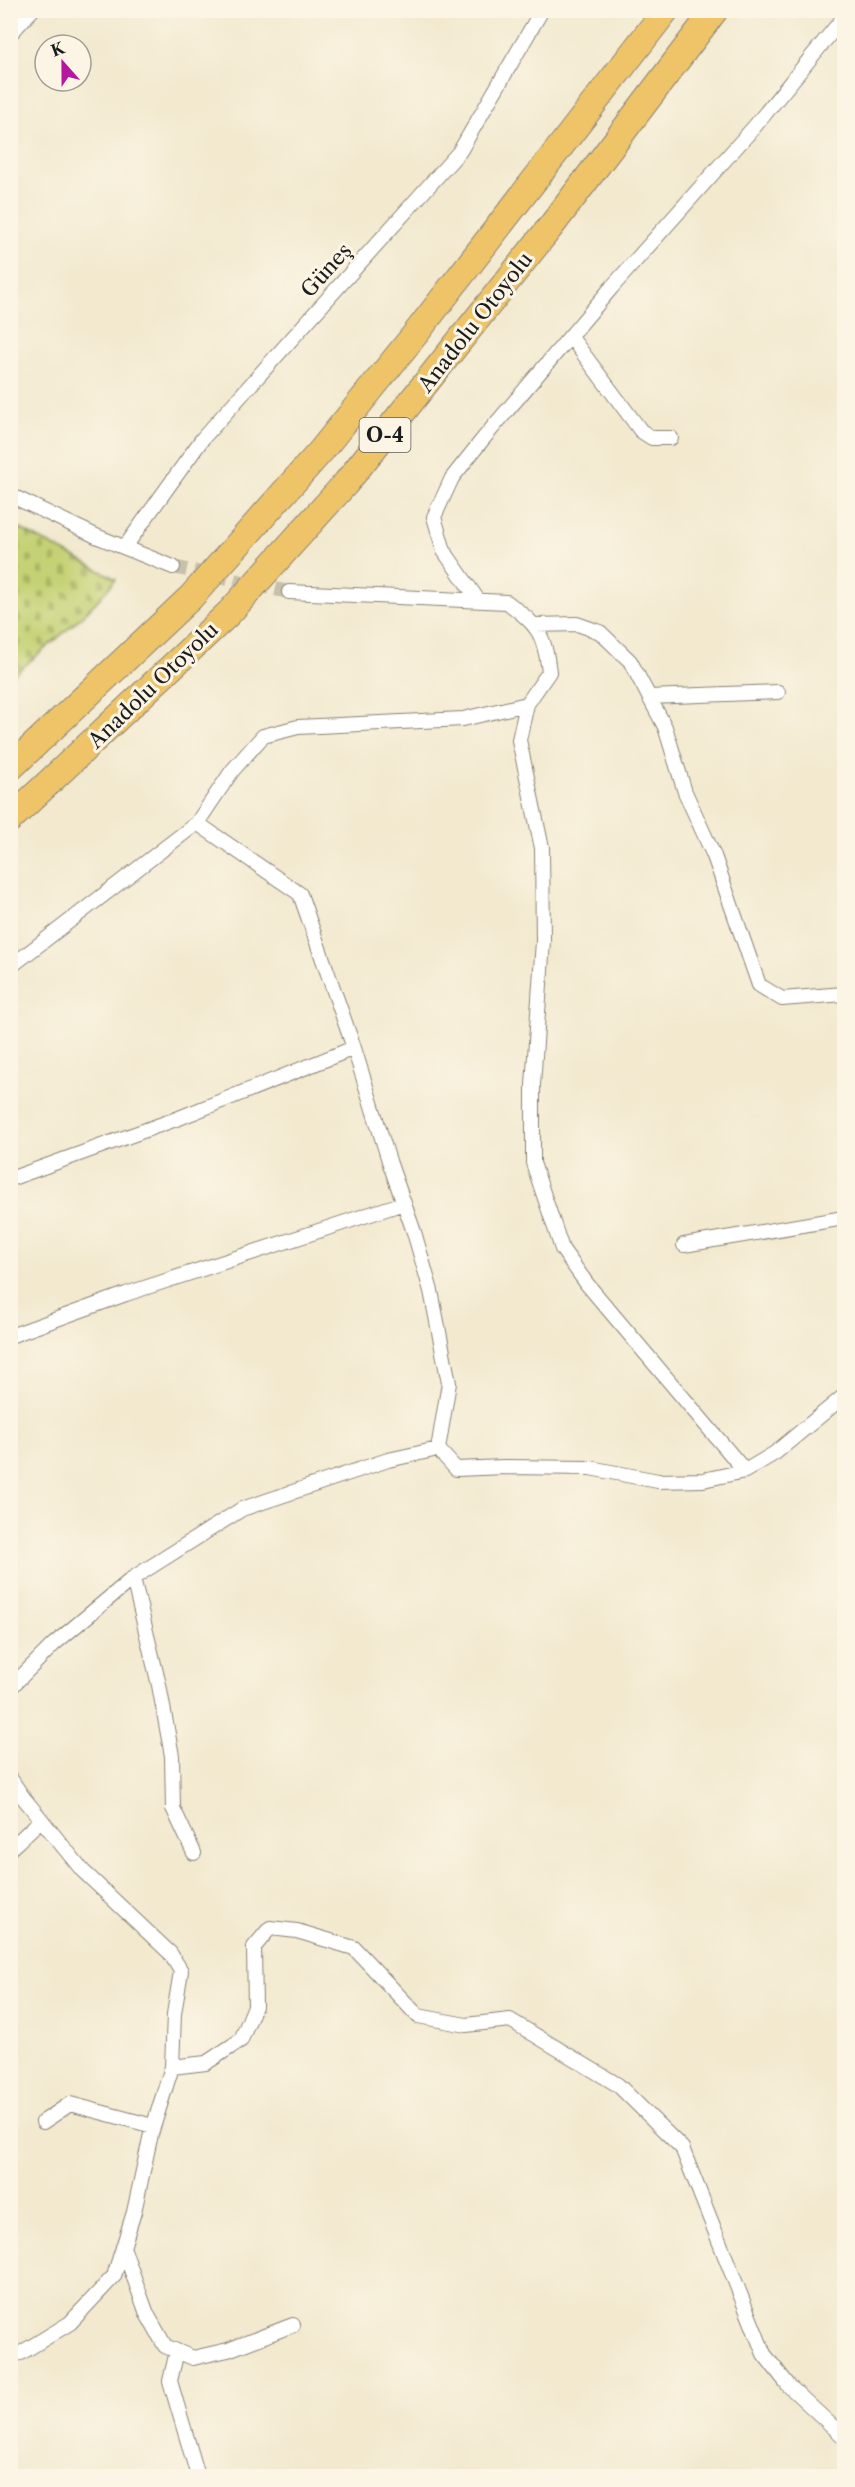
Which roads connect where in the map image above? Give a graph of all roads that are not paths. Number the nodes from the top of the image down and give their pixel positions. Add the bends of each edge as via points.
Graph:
1 (32, 10) edge
2 (542, 10) edge
3 (666, 10) edge
4 (715, 10) edge
5 (844, 17) edge
6 (10, 34) edge
7 (570, 336) junction
8 (671, 438) dead end
9 (10, 495) edge
10 (125, 547) junction
11 (173, 567) tunnel mouth
12 (290, 592) tunnel mouth
13 (478, 600) junction
14 (535, 624) junction
15 (778, 692) dead end
16 (649, 697) junction
17 (527, 704) junction
18 (10, 768) edge
19 (10, 819) edge
20 (197, 823) junction
21 (10, 967) edge
22 (844, 994) edge
23 (354, 1048) junction
24 (10, 1179) edge
25 (404, 1203) junction
26 (844, 1218) edge
27 (684, 1245) dead end
28 (10, 1336) edge
29 (844, 1396) edge
30 (438, 1449) junction
31 (745, 1471) junction
32 (133, 1578) junction
33 (10, 1688) edge
34 (10, 1778) edge
35 (41, 1820) junction
36 (10, 1849) edge
37 (194, 1853) dead end
38 (172, 2067) junction
39 (44, 2122) dead end
40 (153, 2126) junction
41 (123, 2247) junction
42 (293, 2325) dead end
43 (177, 2351) junction
44 (10, 2355) edge
45 (844, 2437) edge
46 (198, 2476) edge

1 - 6 street
2 - 10 street, Güneş via 460,151 203,438
3 - 18 highway, Anadolu Otoyolu / O-4 via 321,451 191,597
4 - 19 highway, Anadolu Otoyolu / O-4 via 545,234 346,483 229,613
5 - 7 street via 755,126
7 - 8 street via 641,431 652,438
7 - 13 street via 452,478 434,517 444,551
9 - 10 street
10 - 11 street
12 - 13 street
13 - 14 street via 507,602
14 - 16 street via 577,624 600,632 630,661
14 - 17 street via 549,672
15 - 16 street
16 - 22 street via 665,727 685,792 714,856 759,985 782,999
17 - 20 street via 464,720 298,727 263,736 232,771
17 - 31 street via 519,740 542,848 543,941 533,1085 533,1163 562,1249
20 - 21 street
20 - 23 street via 300,894
23 - 24 street via 179,1118
23 - 25 street
25 - 28 street
25 - 30 street via 431,1291 449,1383
26 - 27 street
29 - 31 street via 775,1453
30 - 31 street via 456,1469 590,1468 658,1481 702,1480
30 - 32 street via 388,1460 242,1509
32 - 33 street via 54,1644
32 - 37 street via 172,1756 173,1808
34 - 35 street
35 - 36 street
35 - 38 street via 83,1871 171,1953 181,1971
38 - 40 street
38 - 45 street via 206,2063 241,2040 255,2006 254,1947 270,1928 297,1931 354,1948 418,2016 466,2025 510,2020 618,2085 682,2148 764,2354 789,2386
39 - 40 street via 70,2104
40 - 41 street
41 - 43 street via 147,2313 165,2346
41 - 44 street via 114,2276 70,2323 21,2353
42 - 43 street via 228,2350 193,2358
43 - 46 street via 170,2381

